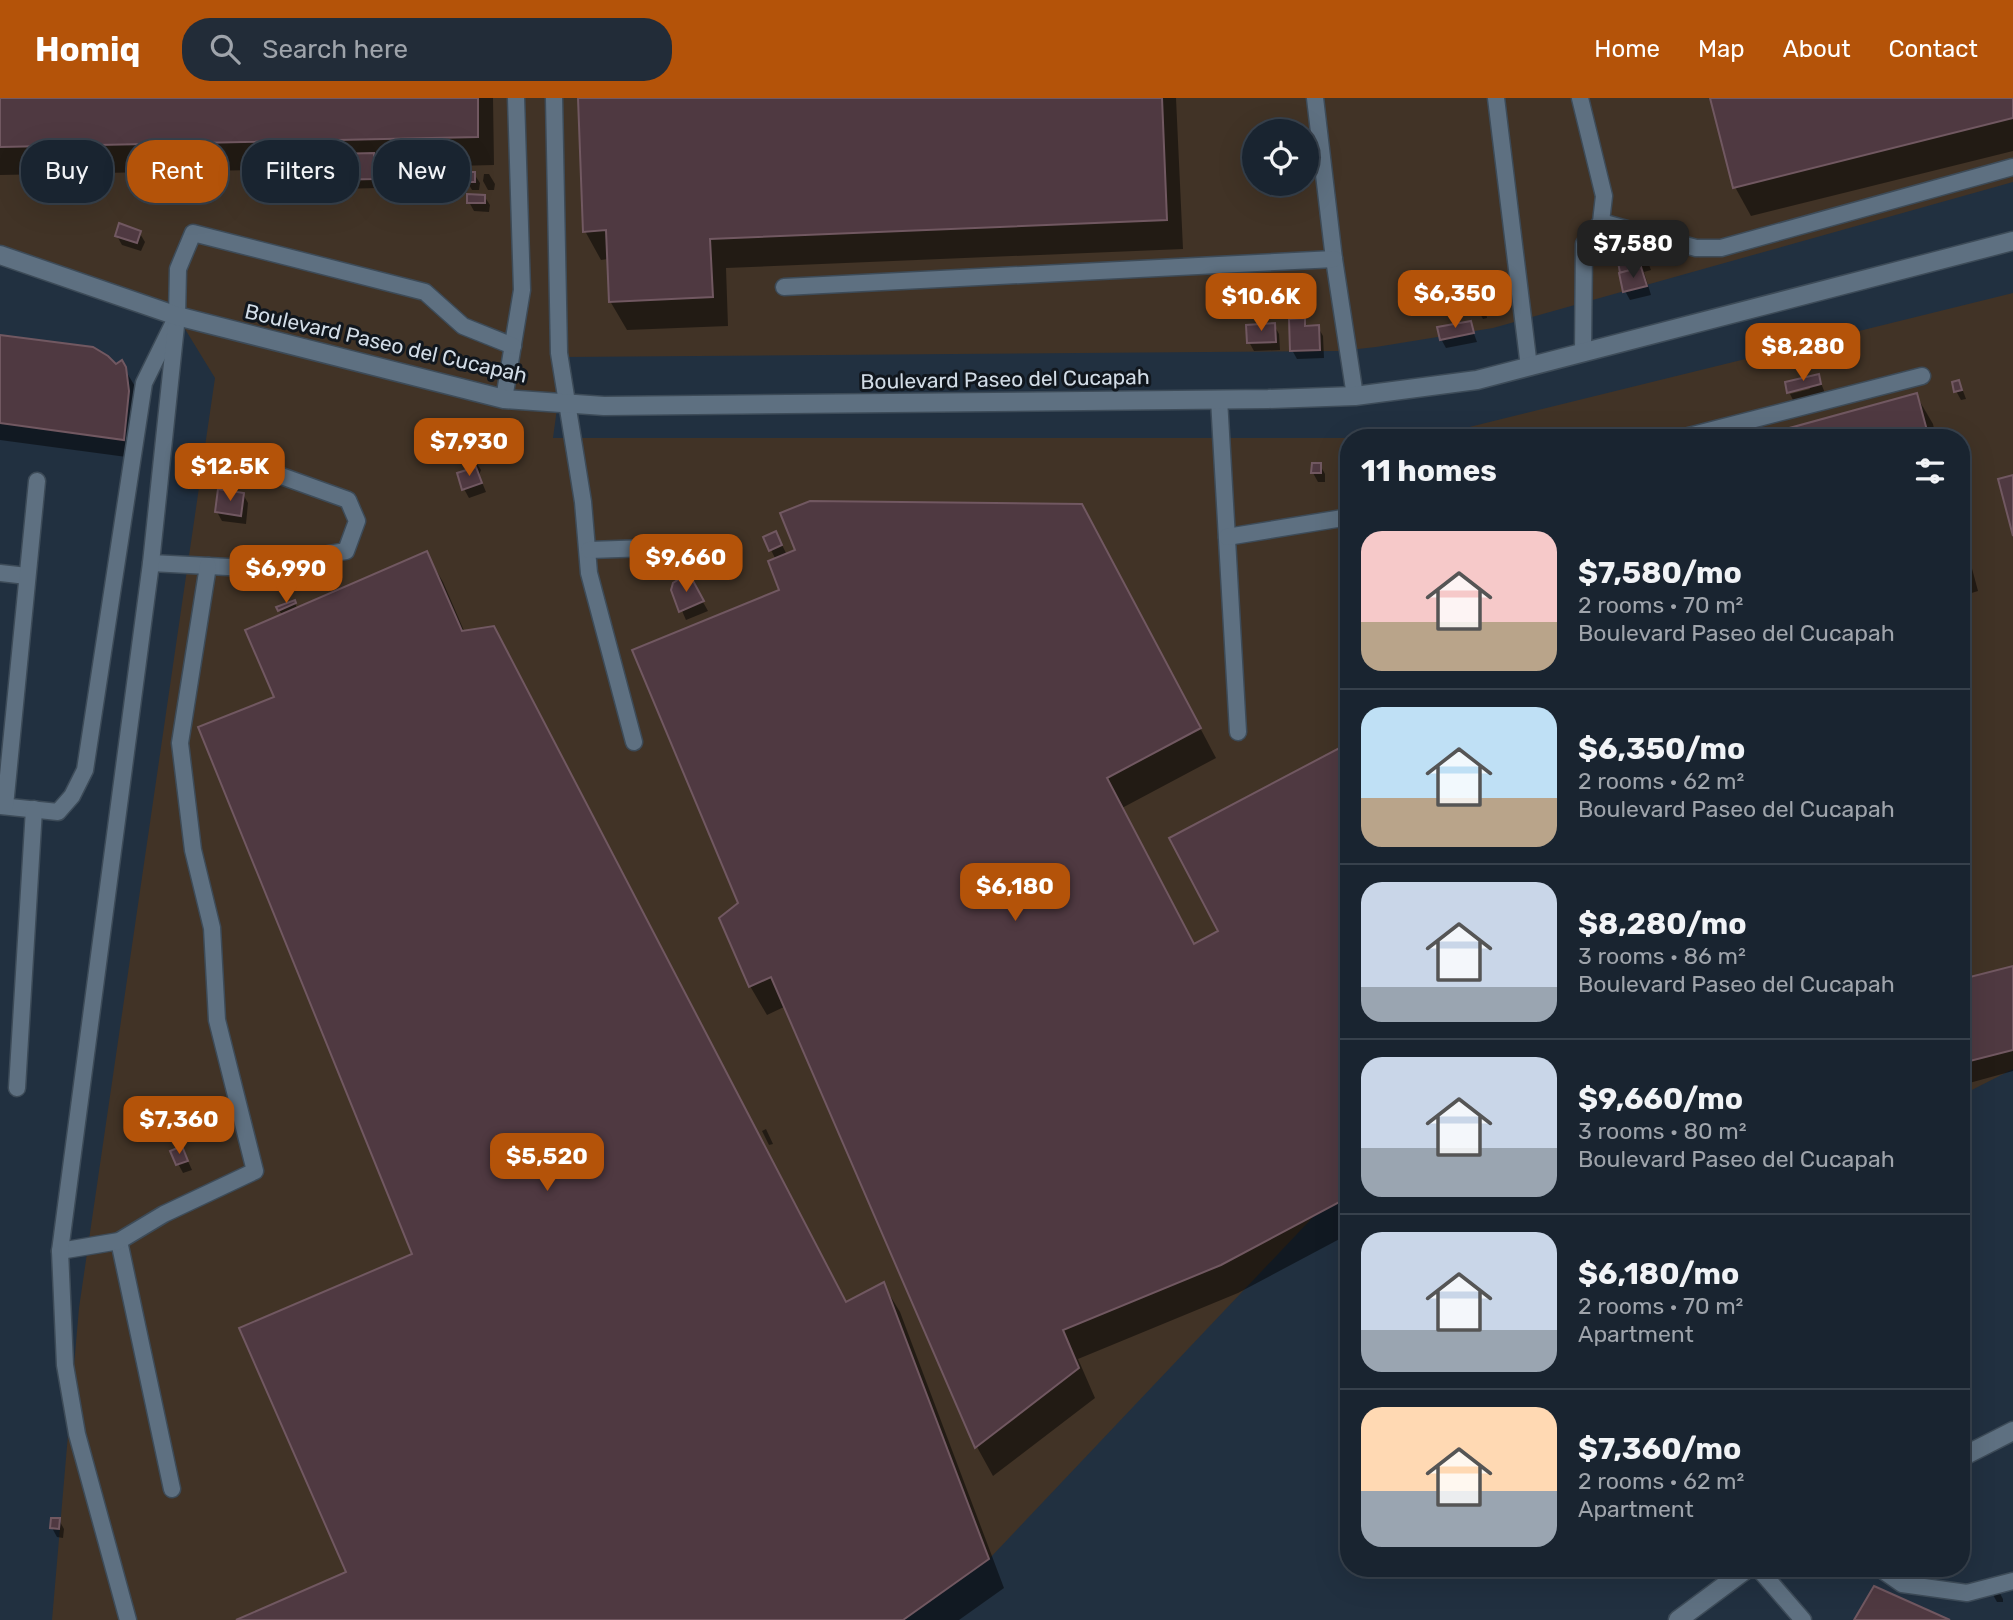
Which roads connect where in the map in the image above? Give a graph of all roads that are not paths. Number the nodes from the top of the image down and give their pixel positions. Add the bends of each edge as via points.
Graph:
1 (516, 98) edge
2 (554, 98) edge
3 (1315, 98) edge
4 (1496, 98) edge
5 (1580, 98) edge
6 (2013, 167) edge
7 (1601, 222) junction
8 (2013, 241) edge
9 (0, 256) edge
10 (1334, 259) junction
11 (784, 288) dead end
12 (177, 316) junction
13 (513, 346) junction
14 (1583, 353) junction
15 (1529, 367) junction
16 (1923, 376) dead end
17 (1355, 396) junction
18 (504, 399) junction
19 (1219, 399) junction
20 (567, 404) junction
21 (1716, 429) edge
22 (259, 468) dead end
23 (37, 481) dead end
24 (1340, 518) edge
25 (1227, 537) junction
26 (708, 546) dead end
27 (589, 550) junction
28 (150, 563) junction
29 (208, 566) junction
30 (0, 573) edge
31 (26, 576) junction
32 (0, 666) edge
33 (18, 668) junction
34 (1238, 732) dead end
35 (634, 742) dead end
36 (5, 747) edge
37 (2, 806) edge
38 (34, 809) junction
39 (17, 1088) dead end
40 (119, 1241) junction
41 (60, 1251) junction
42 (2013, 1431) edge
43 (1970, 1453) edge
44 (172, 1489) dead end
45 (1736, 1577) edge
46 (1766, 1577) edge
47 (1892, 1577) edge
48 (2013, 1581) edge
49 (128, 1620) edge
50 (1678, 1620) edge
51 (1803, 1620) edge

1 - 13 lane via 522,290
2 - 20 lane via 559,353
3 - 10 lane
4 - 15 lane
5 - 7 lane via 1604,196
6 - 7 lane via 1721,248 1696,248
7 - 14 lane via 1584,244
8 - 14 main road, Boulevard Paseo del Cucapah
9 - 12 main road, Boulevard Paseo del Cucapah
10 - 11 lane
10 - 17 lane
12 - 13 lane via 178,269 193,233 425,292 463,326
12 - 18 main road, Boulevard Paseo del Cucapah
12 - 28 lane
12 - 38 lane via 144,383 85,770 58,812
13 - 18 lane
14 - 15 main road, Boulevard Paseo del Cucapah
15 - 17 main road, Boulevard Paseo del Cucapah via 1476,380
16 - 21 lane
17 - 19 main road, Boulevard Paseo del Cucapah
18 - 20 main road, Boulevard Paseo del Cucapah
19 - 20 main road, Boulevard Paseo del Cucapah
19 - 25 lane
20 - 27 lane
22 - 29 lane via 348,500 357,522 346,551 247,568
23 - 31 lane
24 - 25 lane
25 - 34 lane
26 - 27 lane
27 - 35 lane via 589,573
28 - 29 lane
28 - 41 lane
29 - 40 lane via 180,743 193,850 212,928 217,1020 255,1171
30 - 31 lane
31 - 33 lane
32 - 33 lane
33 - 36 lane
36 - 37 lane
37 - 38 lane
38 - 39 lane
40 - 41 lane
40 - 44 lane
41 - 49 lane via 65,1365 77,1433
42 - 43 main road
45 - 50 main road
46 - 51 lane
47 - 48 lane via 1902,1584 1967,1593

